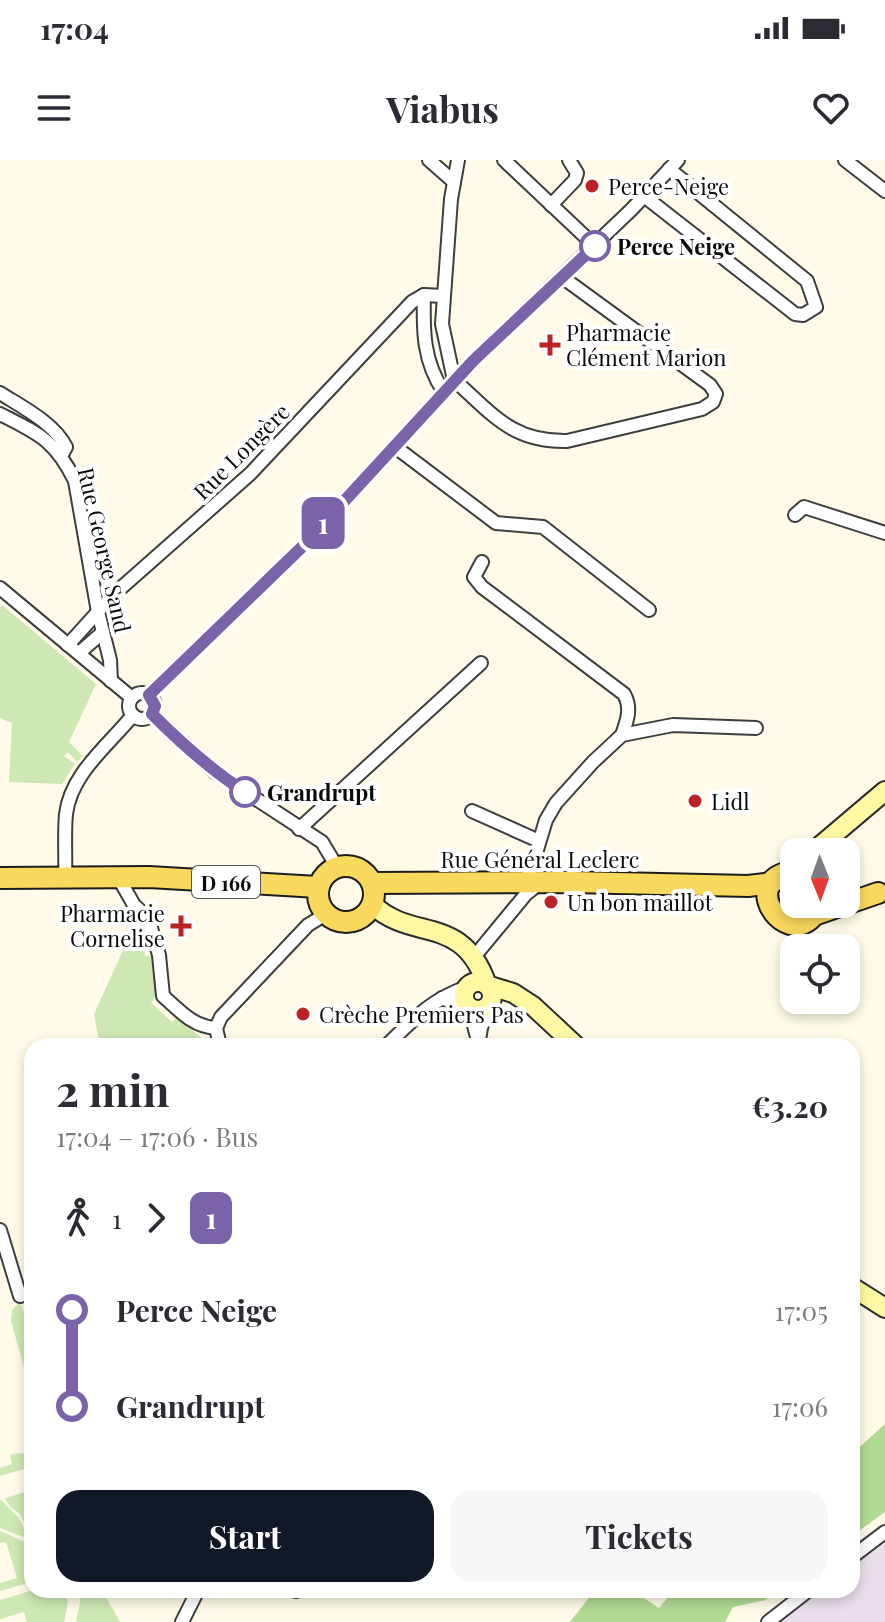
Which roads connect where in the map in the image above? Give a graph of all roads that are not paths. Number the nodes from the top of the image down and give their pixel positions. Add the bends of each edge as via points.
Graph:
1 (429, 160) edge
2 (458, 160) edge
3 (504, 160) edge
4 (569, 160) edge
5 (845, 160) edge
6 (673, 164) edge
7 (454, 182) junction
8 (885, 191) edge
9 (644, 196) junction
10 (551, 205) junction
11 (595, 246) junction
12 (430, 273) dead end
13 (562, 277) junction
14 (445, 278) junction
15 (424, 295) junction
16 (443, 296) junction
17 (454, 380) junction
18 (444, 392) junction
19 (0, 393) edge
20 (0, 414) edge
21 (394, 446) junction
22 (61, 456) junction
23 (795, 515) dead end
24 (885, 533) edge
25 (482, 562) dead end
26 (0, 588) edge
27 (649, 610) dead end
28 (98, 612) junction
29 (103, 632) junction
30 (68, 645) junction
31 (79, 653) junction
32 (481, 663) dead end
33 (111, 681) junction
34 (149, 695) junction
35 (132, 698) junction
36 (152, 714) junction
37 (133, 715) junction
38 (756, 728) dead end
39 (622, 735) junction
40 (885, 791) edge
41 (472, 811) dead end
42 (299, 829) junction
43 (833, 838) edge
44 (539, 841) junction
45 (337, 867) junction
46 (780, 876) edge
47 (118, 877) junction
48 (0, 878) edge
49 (65, 878) junction
50 (532, 882) junction
51 (372, 883) junction
52 (772, 883) junction
53 (708, 884) junction
54 (318, 887) junction
55 (860, 892) edge
56 (881, 892) edge
57 (860, 898) edge
58 (372, 904) junction
59 (770, 908) junction
60 (326, 914) junction
61 (780, 918) edge
62 (780, 918) edge
63 (807, 918) edge
64 (472, 956) junction
65 (487, 985) junction
66 (520, 997) junction
67 (467, 999) junction
68 (489, 1005) junction
69 (216, 1028) junction
70 (218, 1038) edge
71 (394, 1038) edge
72 (477, 1038) edge
73 (479, 1038) edge
74 (567, 1038) edge
75 (0, 1230) edge
76 (24, 1289) edge
77 (860, 1292) edge
78 (885, 1308) edge
79 (885, 1532) edge
80 (860, 1551) edge
81 (194, 1598) edge
82 (799, 1598) edge
83 (182, 1622) edge
84 (768, 1622) edge

1 - 7 street
2 - 7 street
3 - 10 street
4 - 10 street via 575,180
5 - 8 street
6 - 9 street
6 - 9 street via 807,281 816,307 795,314
7 - 14 street
9 - 11 street
10 - 11 street
11 - 13 street
12 - 14 street
13 - 17 street
13 - 17 street via 710,385 716,394 713,402 567,441 544,441 509,428
14 - 16 street
15 - 16 street
15 - 18 street via 423,335 434,378
15 - 28 street, Rue Longère via 250,474
16 - 17 street via 442,324
17 - 18 street
18 - 21 street
19 - 22 street via 62,438 66,447
20 - 22 street, Rue George Sand via 47,439
21 - 27 street via 496,523 543,527
21 - 34 street via 303,546
22 - 28 street, Rue George Sand via 75,481
23 - 24 street via 804,507
25 - 39 street via 474,577 482,587 624,694 629,710
26 - 30 street
28 - 29 street, Rue George Sand
28 - 30 street, Rue Longère
29 - 31 street
29 - 33 street, Rue George Sand
30 - 31 street
31 - 33 street
32 - 42 street
33 - 35 street
34 - 35 street
34 - 36 street via 155,706
35 - 37 street
36 - 37 street via 141,719
36 - 42 street via 215,772
37 - 49 street via 77,779 69,798
38 - 39 street via 673,725
39 - 44 street via 556,803
40 - 43 street
41 - 44 street
42 - 45 street via 322,842
44 - 50 street
45 - 51 main road via 358,868
45 - 54 main road
46 - 52 main road
47 - 49 main road, D 166
47 - 54 main road, D 166
47 - 69 street via 148,918 163,996 195,1023
48 - 49 main road, D 166
50 - 51 main road, Rue Général Leclerc
50 - 53 main road, Rue Général Leclerc
50 - 64 street
51 - 58 main road
52 - 53 main road, Rue Général Leclerc
52 - 59 main road
53 - 59 main road, Rue Général Leclerc
54 - 60 main road
55 - 56 main road
56 - 57 main road
58 - 60 main road via 351,921
58 - 64 street via 381,913 444,934
59 - 61 main road, Rue Général Leclerc
60 - 69 street via 308,925
62 - 63 main road, Rue Général Leclerc via 790,924
64 - 65 street
64 - 67 street
65 - 66 street
65 - 67 street via 478,982
65 - 68 street
66 - 68 street
66 - 74 street
67 - 68 street via 480,1010
67 - 71 street via 448,993
67 - 72 street
68 - 73 street
69 - 70 street
75 - 76 street
77 - 78 street
79 - 80 street
81 - 83 street
82 - 84 street

